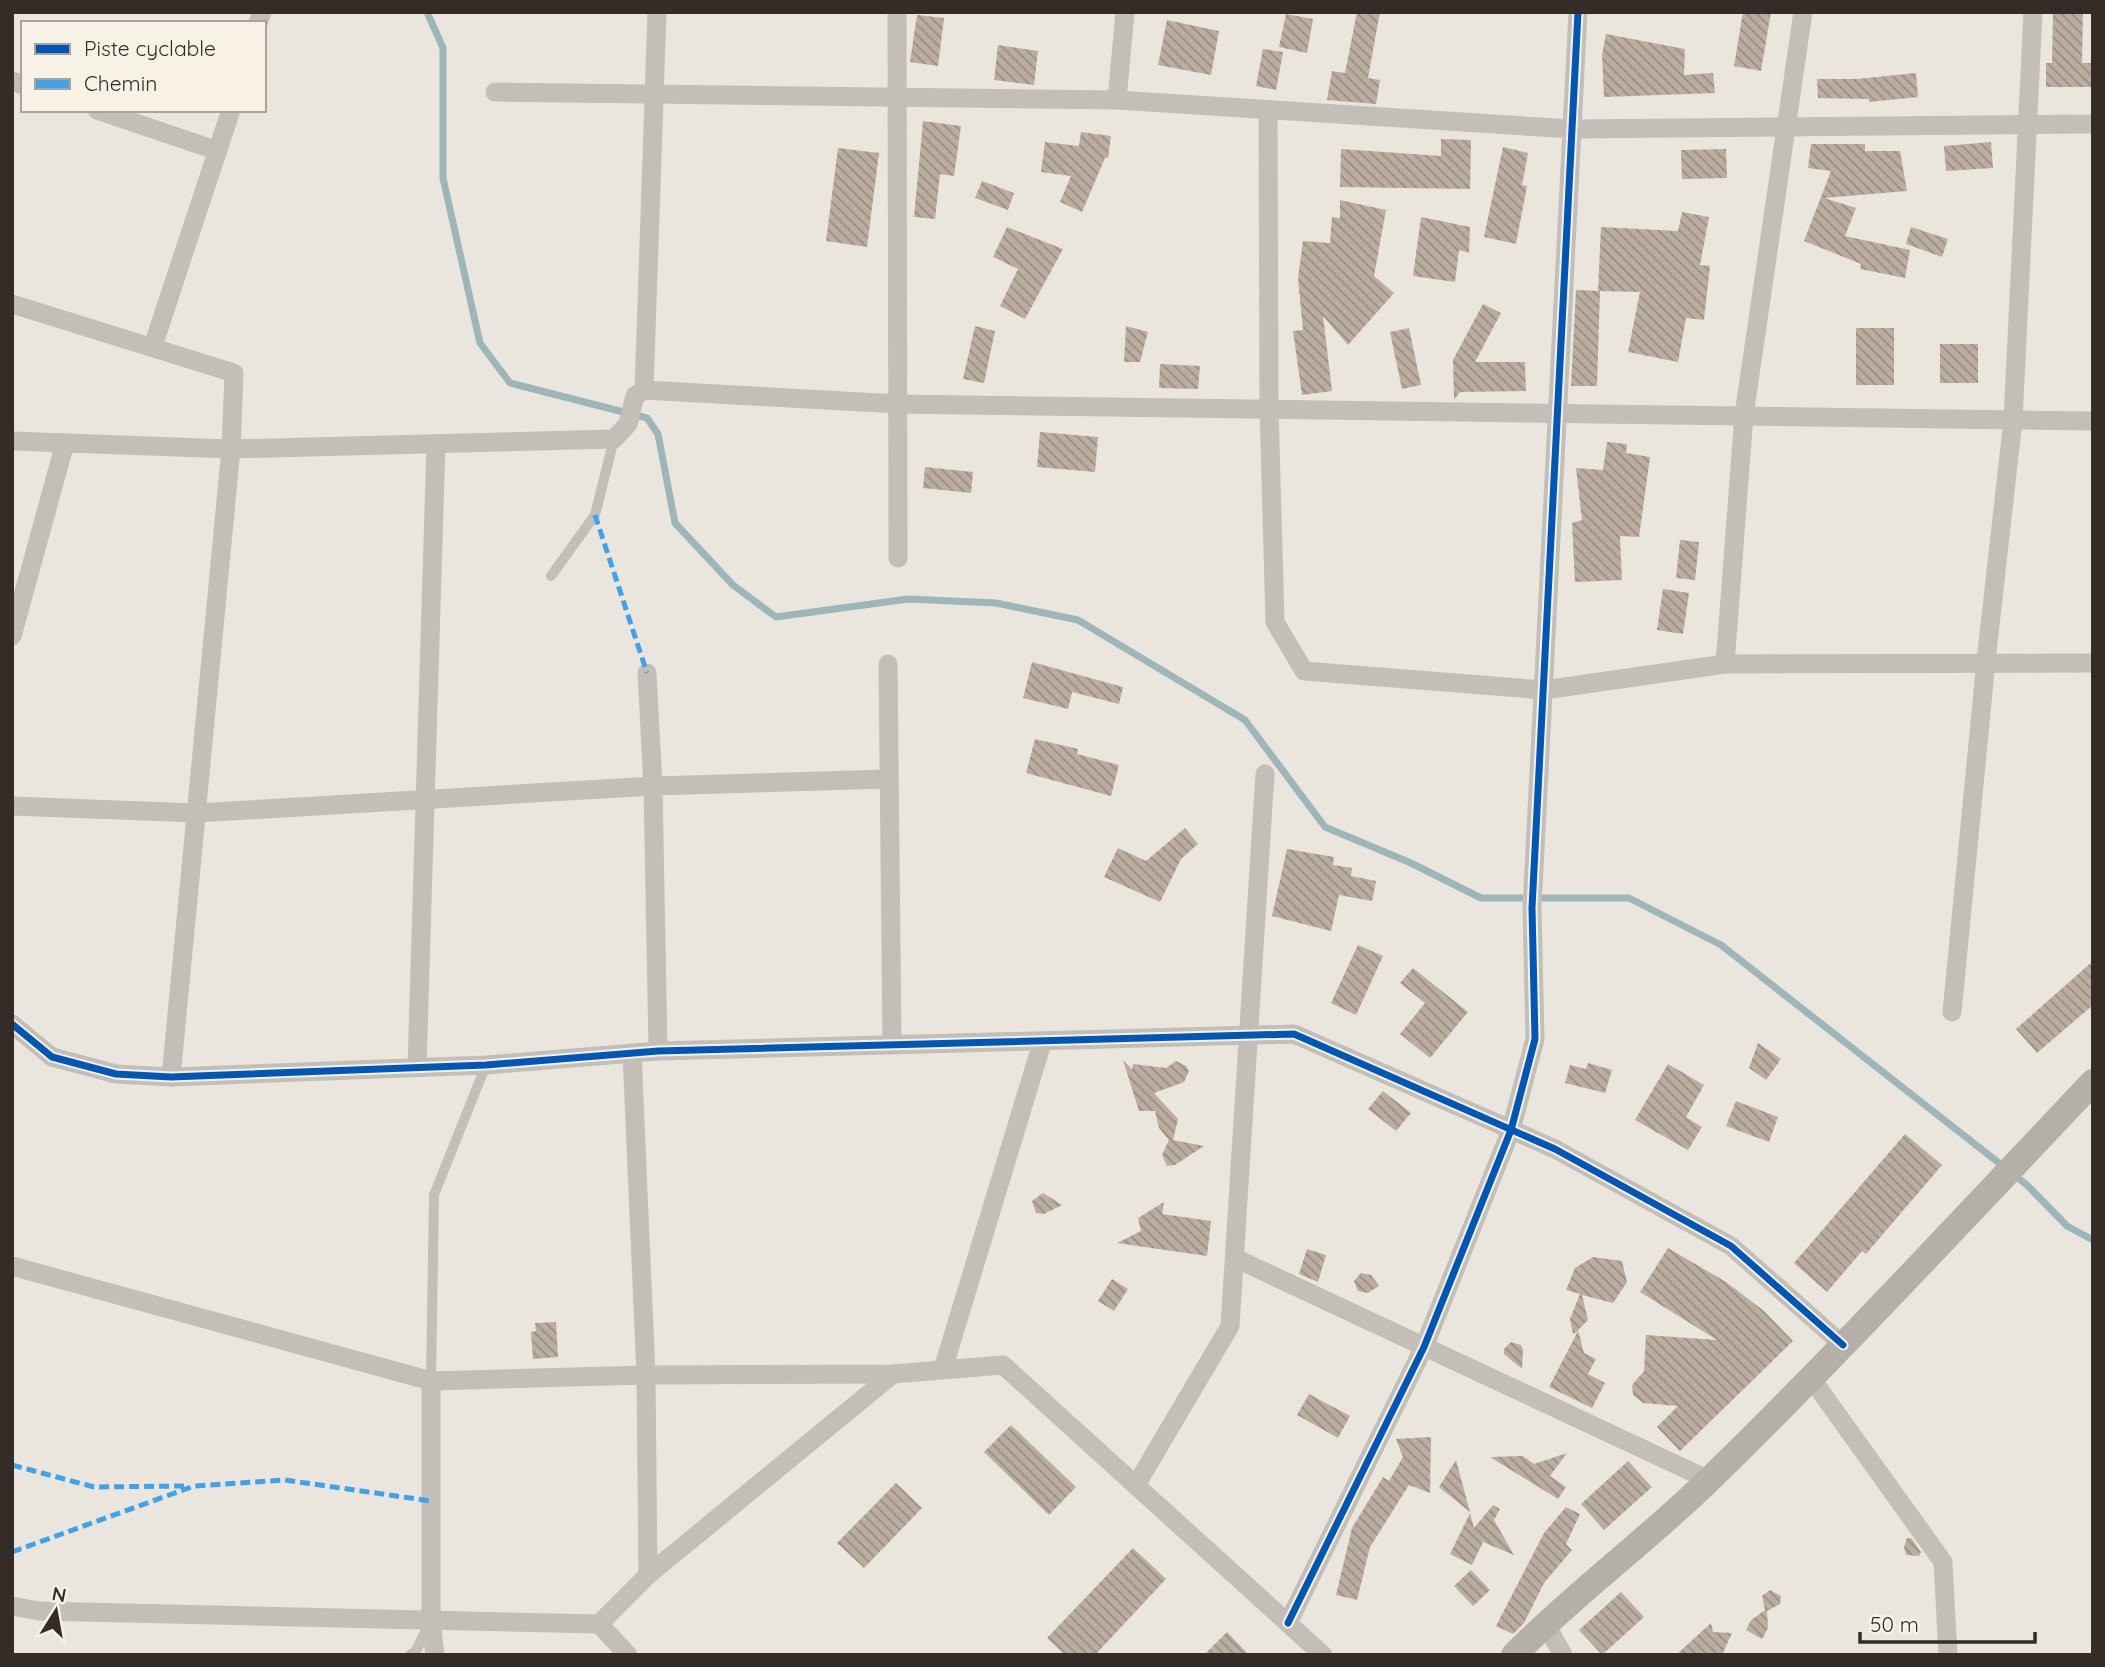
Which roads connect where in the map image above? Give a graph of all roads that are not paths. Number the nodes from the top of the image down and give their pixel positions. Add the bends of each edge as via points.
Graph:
1 (657, 12) edge
2 (897, 12) edge
3 (1125, 12) edge
4 (1578, 12) edge
5 (1803, 12) edge
6 (2033, 12) edge
7 (495, 92) dead end
8 (656, 93) junction
9 (897, 97) junction
10 (1117, 100) junction
11 (1268, 110) junction
12 (103, 112) edge
13 (230, 112) edge
14 (2093, 124) edge
15 (1788, 126) junction
16 (2028, 126) junction
17 (1572, 129) junction
18 (218, 152) junction
19 (12, 303) edge
20 (153, 346) junction
21 (640, 393) junction
22 (898, 404) junction
23 (1269, 407) junction
24 (1558, 411) junction
25 (1744, 415) junction
26 (2013, 420) junction
27 (2093, 421) edge
28 (614, 439) junction
29 (12, 441) edge
30 (65, 443) junction
31 (436, 444) junction
32 (231, 449) junction
33 (898, 558) dead end
34 (551, 576) dead end
35 (12, 636) edge
36 (1986, 661) junction
37 (2093, 663) edge
38 (888, 664) dead end
39 (1725, 664) junction
40 (647, 673) dead end
41 (1544, 690) junction
42 (1265, 774) dead end
43 (887, 779) junction
44 (653, 786) junction
45 (424, 799) junction
46 (12, 806) edge
47 (197, 813) junction
48 (1952, 1012) dead end
49 (12, 1024) edge
50 (1250, 1037) junction
51 (1042, 1042) junction
52 (892, 1043) junction
53 (658, 1051) junction
54 (632, 1053) junction
55 (486, 1065) junction
56 (417, 1067) junction
57 (171, 1077) junction
58 (2093, 1082) edge
59 (1511, 1130) junction
60 (1235, 1258) junction
61 (12, 1266) edge
62 (1843, 1345) junction
63 (1424, 1347) junction
64 (943, 1369) junction
65 (893, 1374) junction
66 (646, 1375) junction
67 (1811, 1378) junction
68 (432, 1381) junction
69 (1709, 1480) junction
70 (1136, 1485) junction
71 (648, 1575) junction
72 (12, 1606) edge
73 (431, 1622) junction
74 (1288, 1623) junction
75 (1545, 1623) junction
76 (599, 1624) junction
77 (410, 1655) edge
78 (435, 1655) edge
79 (628, 1655) edge
80 (1323, 1655) edge
81 (1514, 1655) edge
82 (1563, 1655) edge
83 (1948, 1655) edge

1 - 8 street
2 - 9 street
3 - 10 street
4 - 17 street
5 - 15 street
6 - 16 street
7 - 8 street
8 - 9 street
8 - 21 street
9 - 10 street
9 - 22 street
10 - 11 street
11 - 17 street
11 - 23 street
12 - 18 street
13 - 18 street
14 - 16 street
15 - 16 street
15 - 17 street
15 - 25 street
16 - 26 street
17 - 24 street
18 - 20 street
19 - 20 street
20 - 32 street via 234,373
21 - 22 street
21 - 28 street via 628,424
22 - 23 street
22 - 33 street
23 - 24 street
23 - 41 street via 1275,622 1304,671
24 - 25 street
24 - 41 street
25 - 26 street
25 - 39 street
26 - 27 street
26 - 36 street
28 - 31 street
28 - 34 lane via 595,514
29 - 30 street
30 - 32 street
30 - 35 street
31 - 32 street
31 - 45 street
32 - 47 street
36 - 37 street
36 - 39 street
36 - 48 street
38 - 43 street
39 - 41 street
40 - 44 street
41 - 59 street via 1532,908 1535,1039
42 - 50 street
43 - 44 street
43 - 52 street
44 - 45 street
44 - 53 street
45 - 47 street
45 - 56 street
46 - 47 street
47 - 57 street
49 - 57 street via 52,1057 116,1074
50 - 51 street
50 - 59 street via 1294,1034
50 - 60 street
51 - 52 street
51 - 64 street
52 - 53 street
53 - 54 street
54 - 55 street
54 - 66 street
55 - 56 street
55 - 68 lane via 434,1195
56 - 57 street
58 - 62 street
59 - 62 street via 1555,1149 1731,1246
59 - 63 street
60 - 63 street
60 - 70 street via 1230,1326
61 - 68 street
62 - 67 street
63 - 69 street
63 - 74 street
64 - 65 street
64 - 70 street via 1003,1365
65 - 66 street
65 - 71 street
66 - 68 street
66 - 71 street
67 - 69 street
67 - 83 street via 1943,1562
68 - 73 street
69 - 75 street
70 - 74 street
71 - 76 street
72 - 73 street via 39,1611
73 - 76 street
73 - 77 lane
73 - 78 street
74 - 80 street
75 - 81 street
75 - 82 street
76 - 79 street

